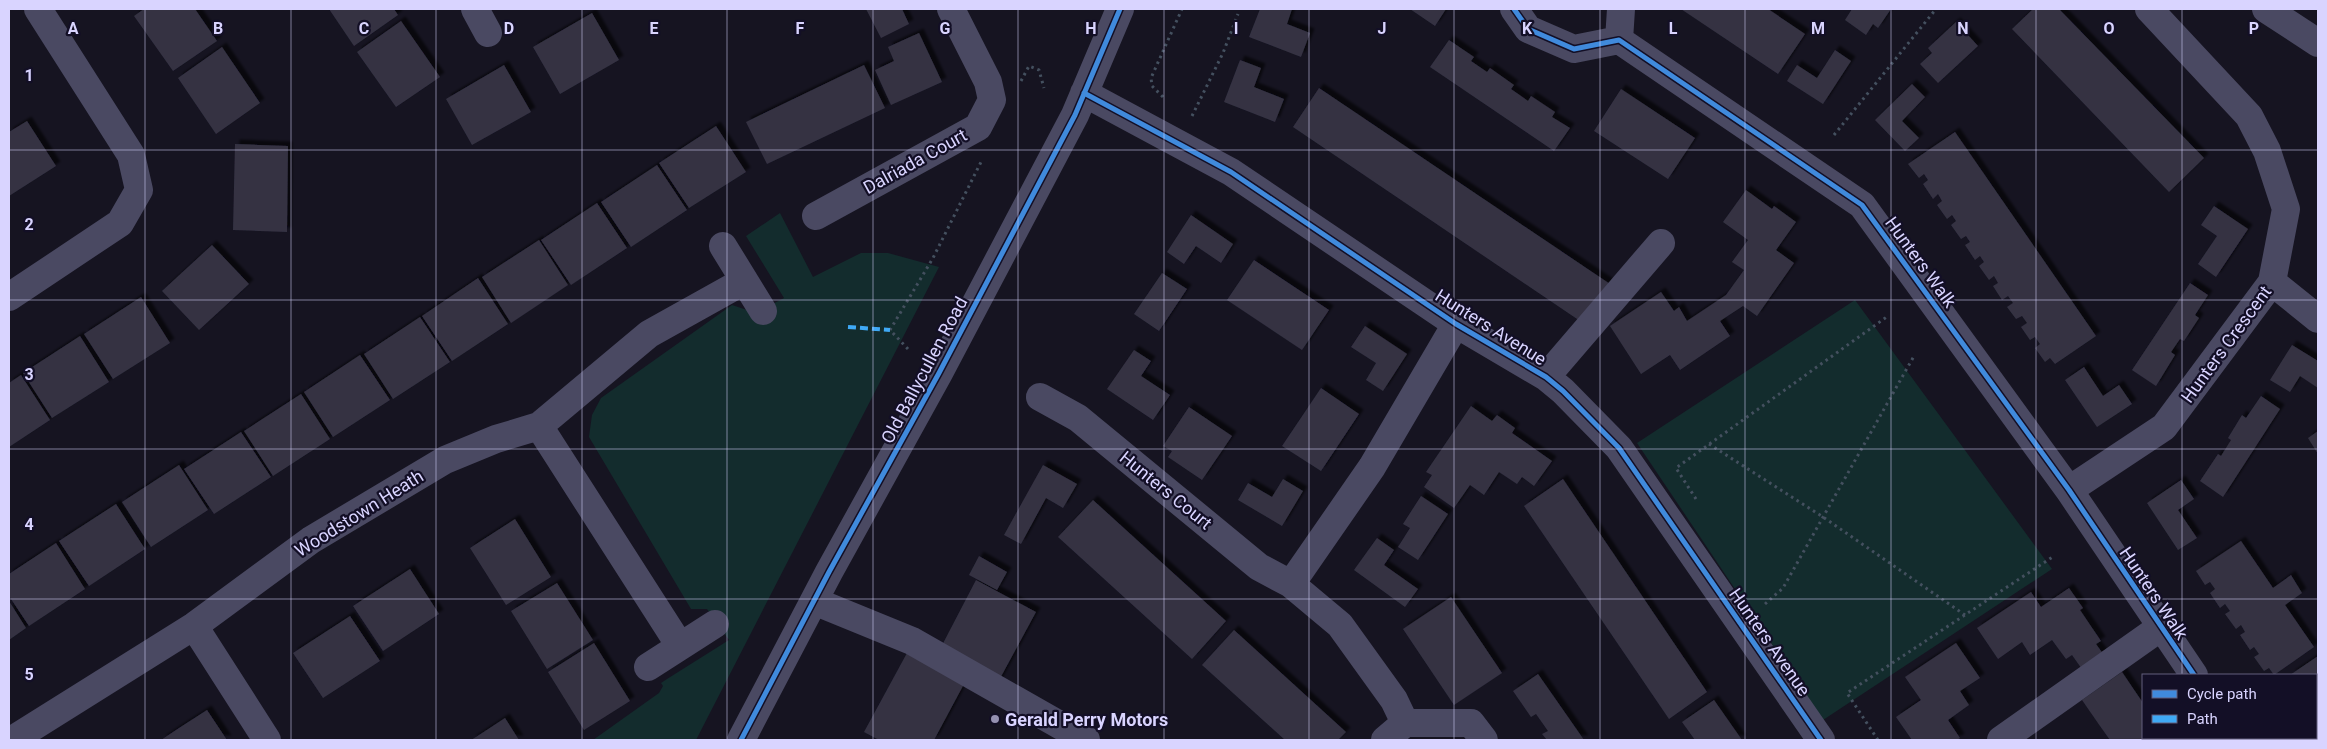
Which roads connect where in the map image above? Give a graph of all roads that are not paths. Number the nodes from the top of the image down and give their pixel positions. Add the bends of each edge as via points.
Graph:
1 (38, 9) edge
2 (475, 9) edge
3 (951, 9) edge
4 (1120, 9) edge
5 (1514, 9) edge
6 (1621, 9) edge
7 (2149, 9) edge
8 (2266, 9) edge
9 (488, 33) dead end
10 (1619, 40) junction
11 (2318, 43) edge
12 (1084, 94) junction
13 (816, 216) dead end
14 (1661, 243) dead end
15 (722, 246) dead end
16 (744, 281) junction
17 (2272, 282) junction
18 (9, 297) edge
19 (763, 311) dead end
20 (2318, 319) edge
21 (1456, 324) junction
22 (1546, 377) junction
23 (1040, 397) dead end
24 (538, 426) junction
25 (2069, 490) junction
26 (1290, 584) junction
27 (814, 601) junction
28 (715, 624) dead end
29 (194, 626) junction
30 (2162, 628) junction
31 (680, 646) junction
32 (648, 667) dead end
33 (2193, 674) edge
34 (1405, 723) junction
35 (12, 740) edge
36 (267, 740) edge
37 (742, 740) edge
38 (1086, 740) edge
39 (1385, 740) edge
40 (1484, 740) edge
41 (1821, 740) edge
42 (2002, 740) edge

1 - 18 street via 131,155 139,190 120,223
2 - 9 street
3 - 13 street, Dalriada Court via 988,82 992,100 978,127
4 - 12 street, Old Ballycullen Road
5 - 10 street via 1528,29 1574,49
6 - 10 street
7 - 17 street, Hunters Crescent via 2249,116 2266,151 2286,210
8 - 11 street
10 - 25 street, Hunters Walk via 1862,205
12 - 21 street, Hunters Avenue via 1231,172
12 - 27 street, Old Ballycullen Road via 947,358
14 - 22 street
15 - 16 street
16 - 19 street
16 - 24 street, Woodstown Heath via 650,334
17 - 20 street
17 - 25 street, Hunters Crescent via 2164,427
21 - 22 street, Hunters Avenue
21 - 26 street via 1372,467
22 - 41 street, Hunters Avenue via 1619,448
23 - 26 street, Hunters Court via 1078,418 1259,567
24 - 29 street, Woodstown Heath via 445,460 311,540
24 - 31 street
25 - 30 street, Hunters Walk
26 - 34 street, Hunters Court via 1340,626 1394,700
27 - 37 street, Old Ballycullen Road
27 - 38 street via 912,641
28 - 31 street
29 - 35 street, Woodstown Heath
29 - 36 street
30 - 33 street, Hunters Walk
30 - 42 street
31 - 32 street
34 - 39 street
34 - 40 street via 1471,723

